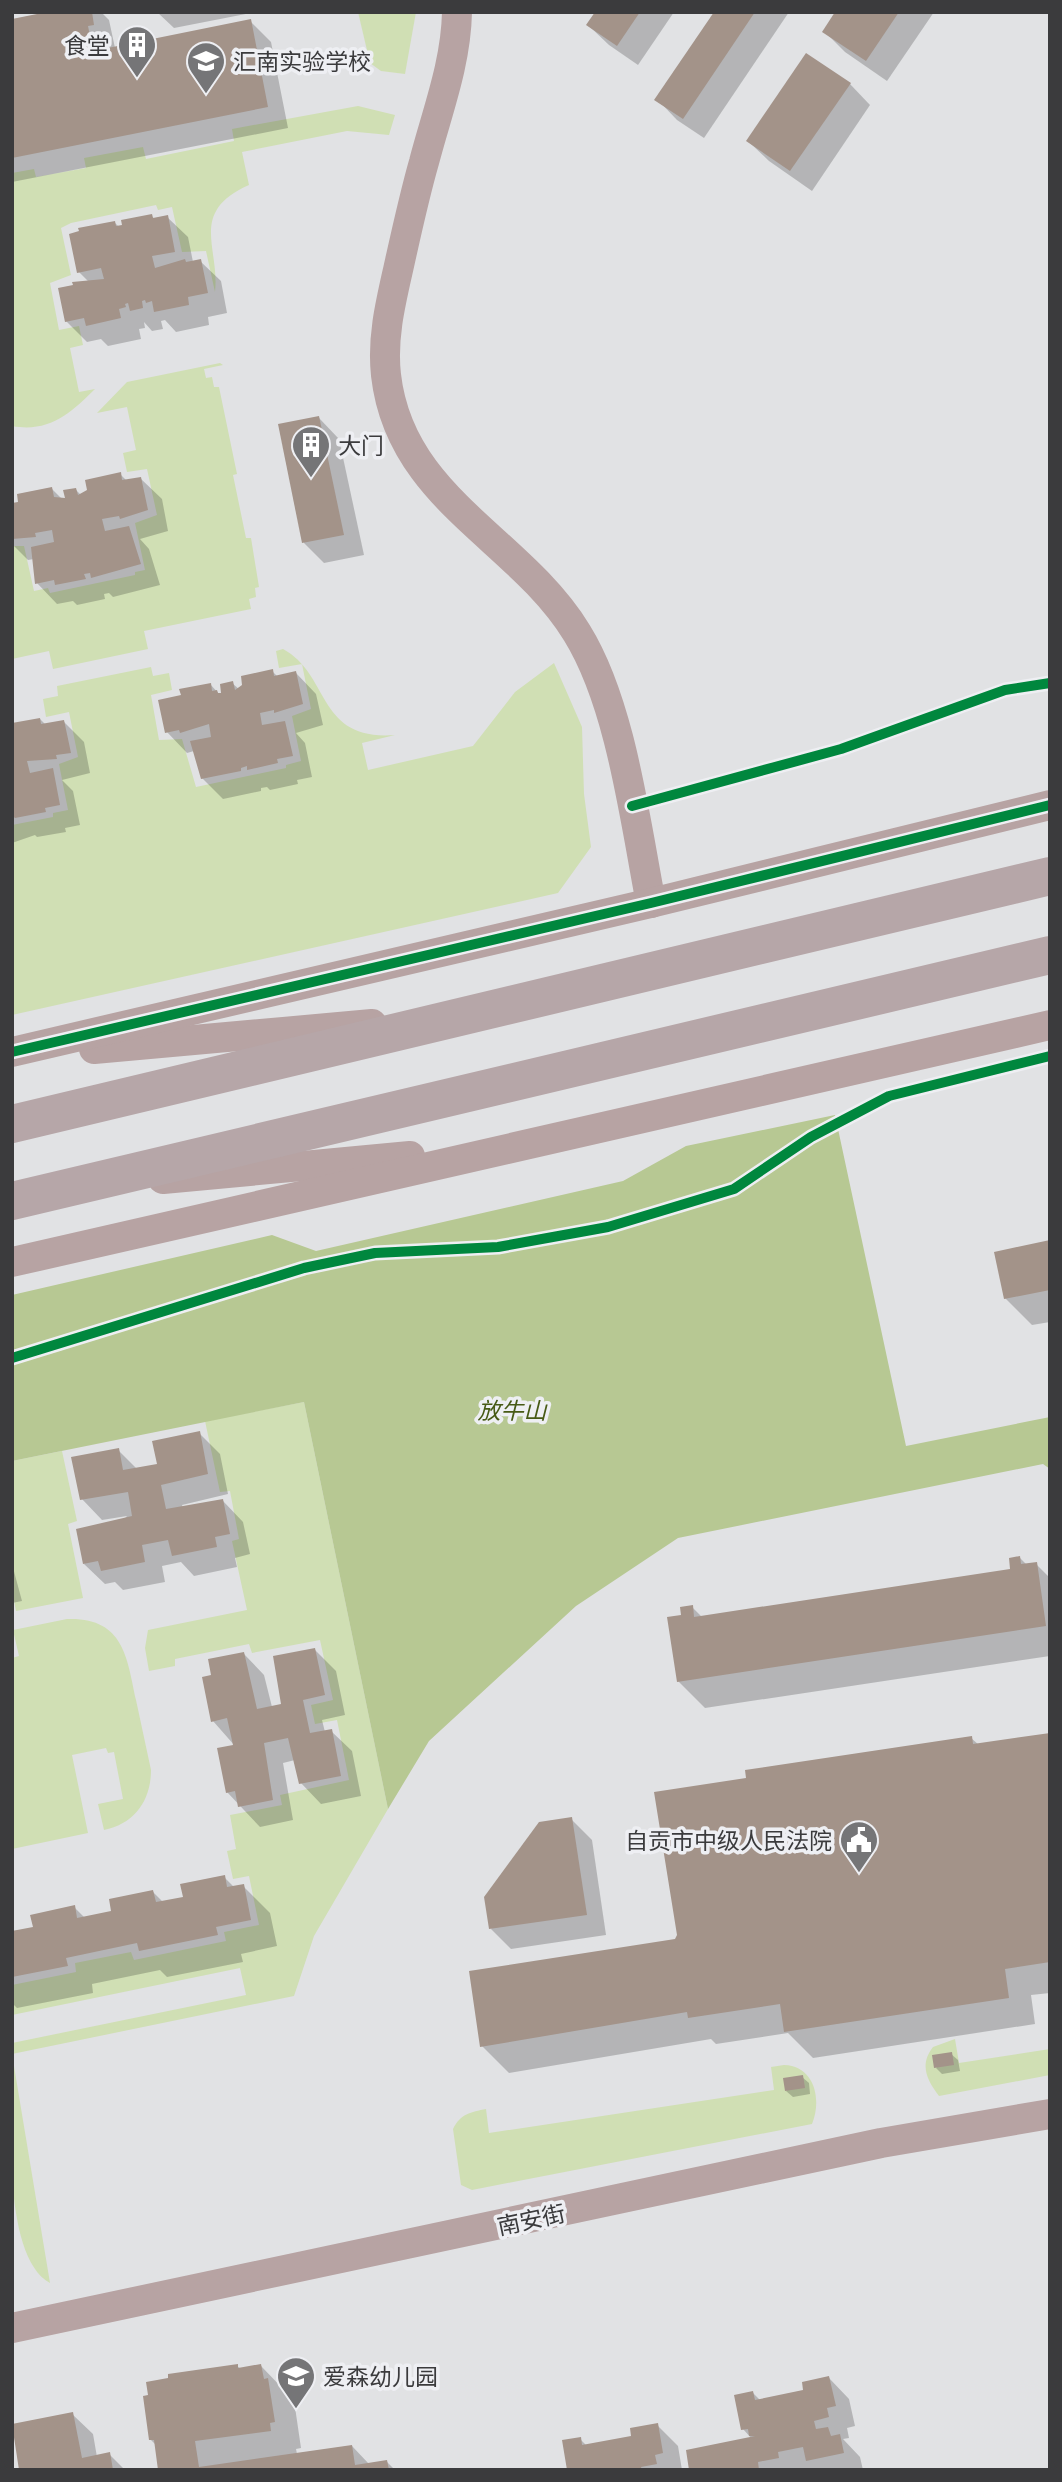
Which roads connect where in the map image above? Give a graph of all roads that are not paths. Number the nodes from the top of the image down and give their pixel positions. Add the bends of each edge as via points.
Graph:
1 (457, 12) edge
2 (1050, 805) edge
3 (1050, 876) edge
4 (651, 903) junction
5 (1050, 955) edge
6 (480, 1014) junction
7 (1050, 1025) edge
8 (12, 1054) edge
9 (12, 1124) edge
10 (530, 1144) junction
11 (72, 1188) junction
12 (12, 1201) edge
13 (12, 1262) edge
14 (1050, 2114) edge
15 (12, 2328) edge

1 - 4 street via 445,91 413,202 385,333 386,375 394,412 407,445 431,482 547,592 577,632 596,668 619,750
2 - 4 street
3 - 6 highway
4 - 8 street
5 - 11 highway
6 - 8 street
6 - 9 highway
7 - 10 street
10 - 11 street
10 - 13 street
11 - 12 highway
14 - 15 street, 南安街 via 867,2146

